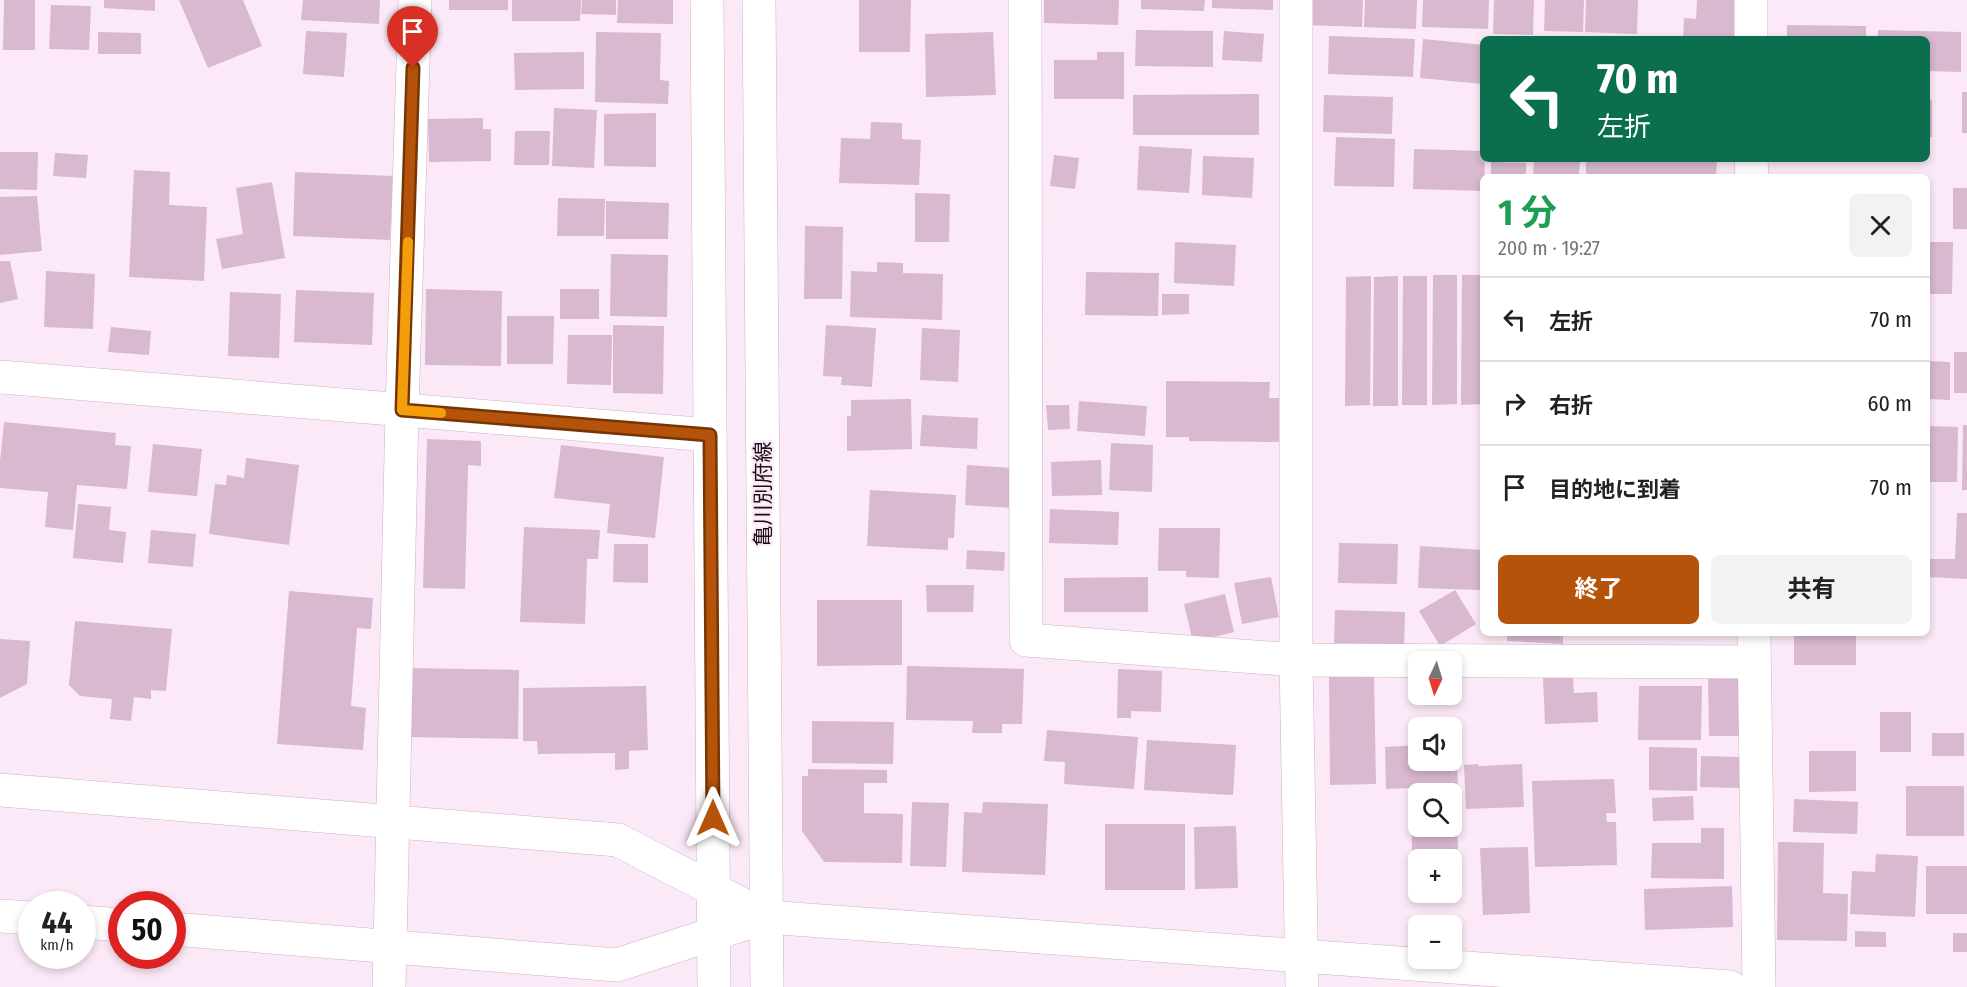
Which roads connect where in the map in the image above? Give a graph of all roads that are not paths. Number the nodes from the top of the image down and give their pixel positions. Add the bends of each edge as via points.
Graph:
1 (415, 0) edge
2 (706, 0) edge
3 (759, 0) edge
4 (1025, 0) edge
5 (1296, 0) edge
6 (1751, 0) edge
7 (1751, 36) edge
8 (0, 377) edge
9 (402, 410) junction
10 (710, 435) junction
11 (1754, 647) edge
12 (1296, 660) junction
13 (0, 790) edge
14 (393, 822) junction
15 (713, 889) junction
16 (0, 916) edge
17 (18, 917) edge
18 (766, 917) junction
19 (186, 930) edge
20 (714, 934) junction
21 (390, 946) junction
22 (1301, 971) edge
23 (389, 987) edge
24 (714, 987) edge
25 (767, 987) edge
26 (1730, 987) edge
27 (1759, 987) edge

1 - 9 street
2 - 10 street
3 - 18 street, 亀川別府線
4 - 12 street via 1026,640
5 - 12 street
6 - 7 street
8 - 9 street
9 - 10 street
9 - 14 street
10 - 15 street
11 - 12 street
11 - 27 street
12 - 22 street
13 - 14 street
14 - 15 street via 618,840
14 - 21 street
15 - 18 street
15 - 20 street
16 - 17 street
18 - 20 street
18 - 22 street
18 - 25 street, 亀川別府線
19 - 21 street
20 - 21 street via 617,965
20 - 24 street
21 - 23 street
22 - 26 street

